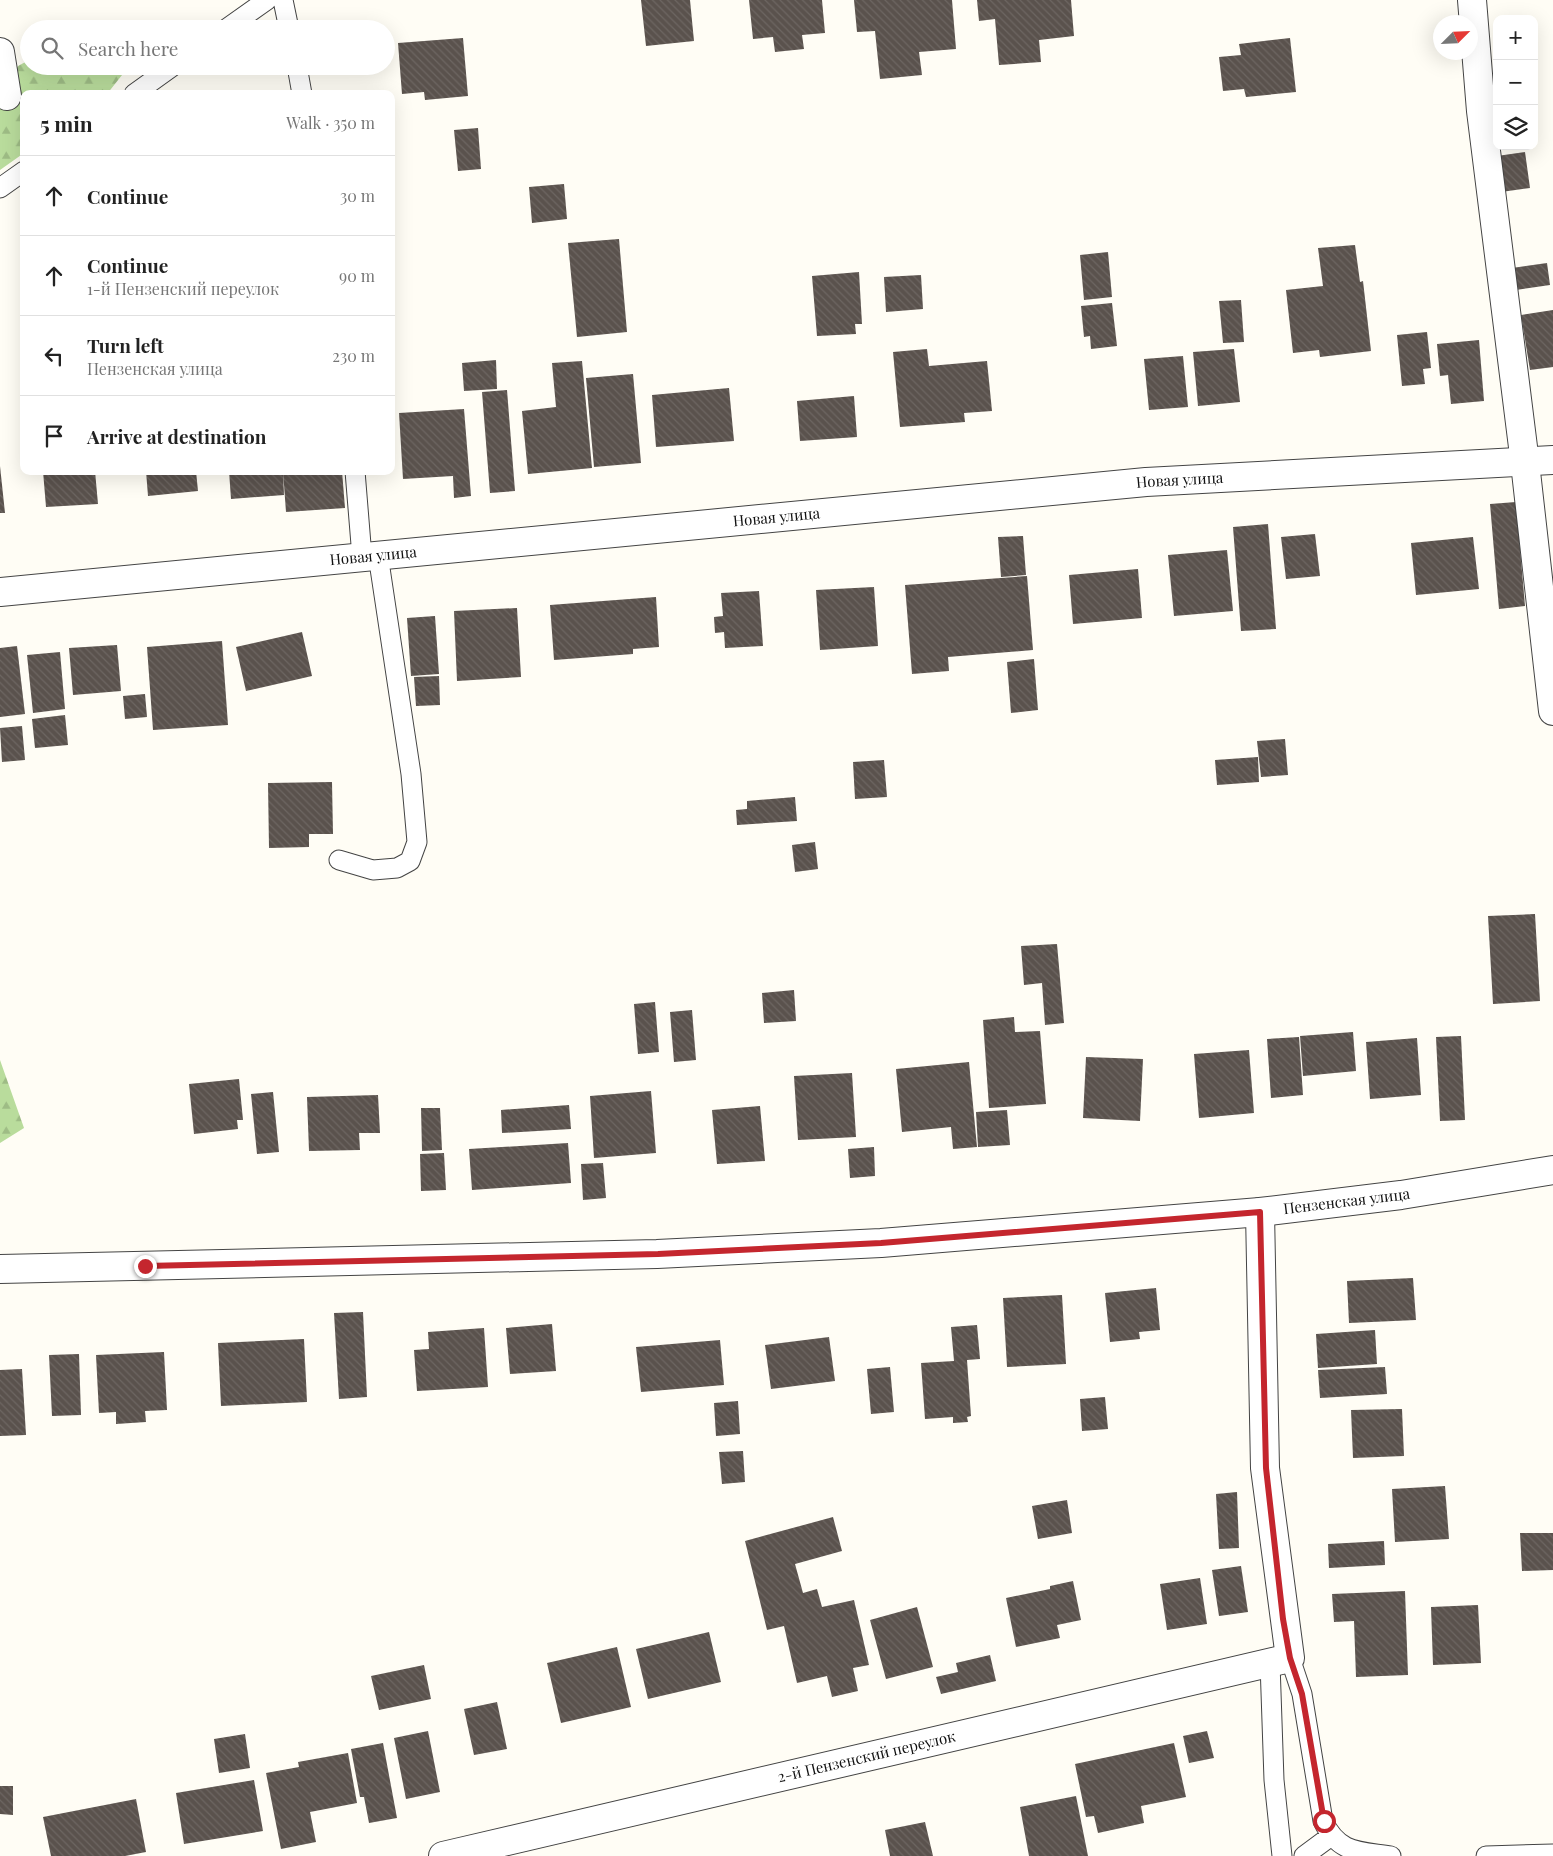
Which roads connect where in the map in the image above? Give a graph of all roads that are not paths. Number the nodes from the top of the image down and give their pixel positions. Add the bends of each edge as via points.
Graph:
1 (267, 0) edge
2 (283, 0) edge
3 (1472, 0) edge
4 (239, 20) edge
5 (287, 20) edge
6 (0, 52) edge
7 (160, 75) edge
8 (299, 75) edge
9 (140, 90) edge
10 (301, 90) edge
11 (7, 96) dead end
12 (20, 174) edge
13 (0, 188) edge
14 (1553, 460) edge
15 (1525, 463) junction
16 (356, 475) edge
17 (370, 556) junction
18 (0, 592) edge
19 (1553, 711) edge
20 (339, 860) dead end
21 (1553, 1170) edge
22 (1260, 1212) junction
23 (0, 1269) edge
24 (1280, 1660) junction
25 (1331, 1836) junction
26 (1553, 1854) edge
27 (443, 1856) edge
28 (1282, 1856) edge
29 (1304, 1856) edge
30 (1391, 1856) edge
31 (1486, 1856) edge

1 - 4 lane
2 - 5 lane
3 - 15 street via 1482,121
6 - 11 street
7 - 9 lane
8 - 10 lane
12 - 13 lane
14 - 15 street, Новая улица
15 - 17 street, Новая улица via 1146,482
15 - 19 street
16 - 17 lane
17 - 18 street, Новая улица
17 - 20 lane via 411,774 418,842 410,861 397,868 373,870
21 - 22 street, Пензенская улица via 1401,1195
22 - 23 street, Пензенская улица via 881,1243 667,1253
22 - 24 street via 1266,1468
24 - 25 lane via 1302,1694 1324,1821
24 - 27 street, 2-й Пензенский переулок
24 - 28 lane via 1274,1780
25 - 29 lane
25 - 30 lane via 1350,1850
26 - 31 lane

